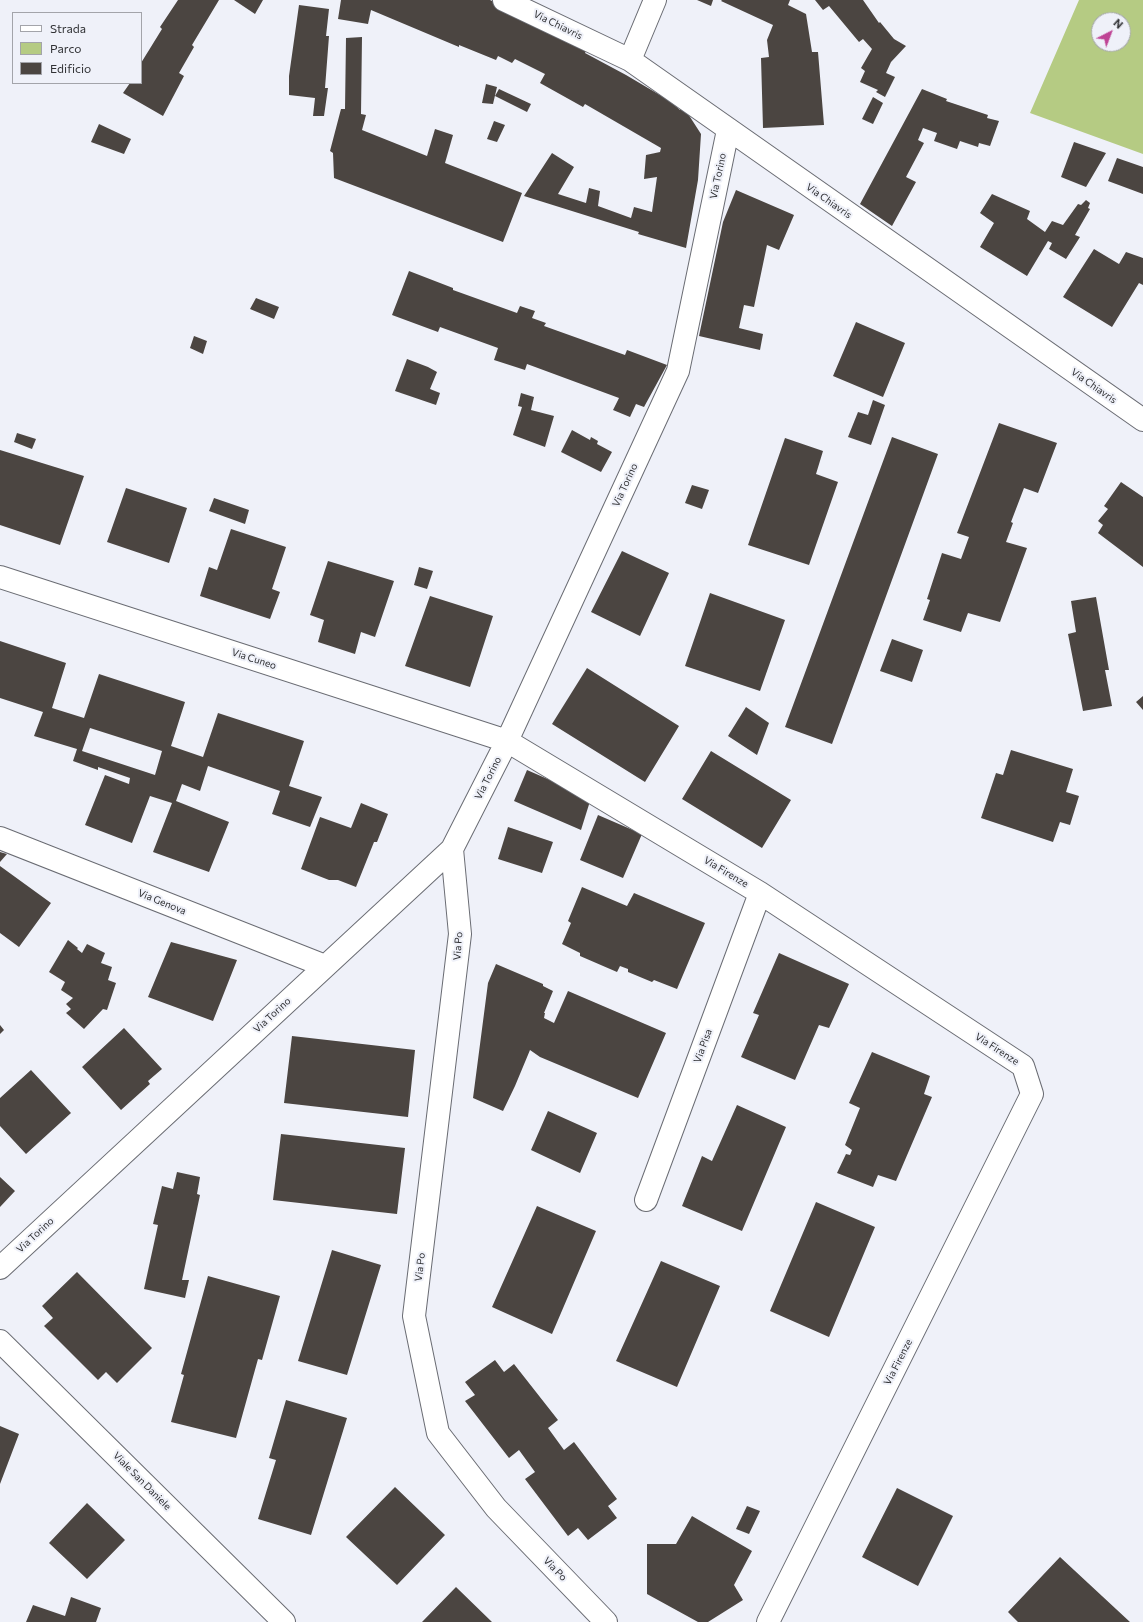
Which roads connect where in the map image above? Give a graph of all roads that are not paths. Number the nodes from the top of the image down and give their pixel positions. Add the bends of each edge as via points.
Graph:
1 (504, 0) edge
2 (655, 0) edge
3 (630, 60) junction
4 (728, 130) junction
5 (1143, 420) edge
6 (0, 577) edge
7 (507, 740) junction
8 (0, 838) edge
9 (452, 849) junction
10 (760, 893) junction
11 (325, 966) junction
12 (646, 1200) dead end
13 (0, 1268) edge
14 (0, 1341) edge
15 (284, 1622) edge
16 (606, 1622) edge
17 (768, 1622) edge

1 - 3 street, Via Chiavris
2 - 3 street
3 - 4 street, Via Chiavris
4 - 5 street, Via Chiavris
4 - 7 street, Via Torino via 678,371
6 - 7 street, Via Cuneo
7 - 9 street, Via Torino
7 - 10 street, Via Firenze
8 - 11 street, Via Genova
9 - 11 street, Via Torino
9 - 16 street, Via Po via 460,934 414,1316 438,1433 496,1508
10 - 12 street, Via Pisa
10 - 17 street, Via Firenze via 1023,1066 1032,1094
11 - 13 street, Via Torino
14 - 15 street, Viale San Daniele

